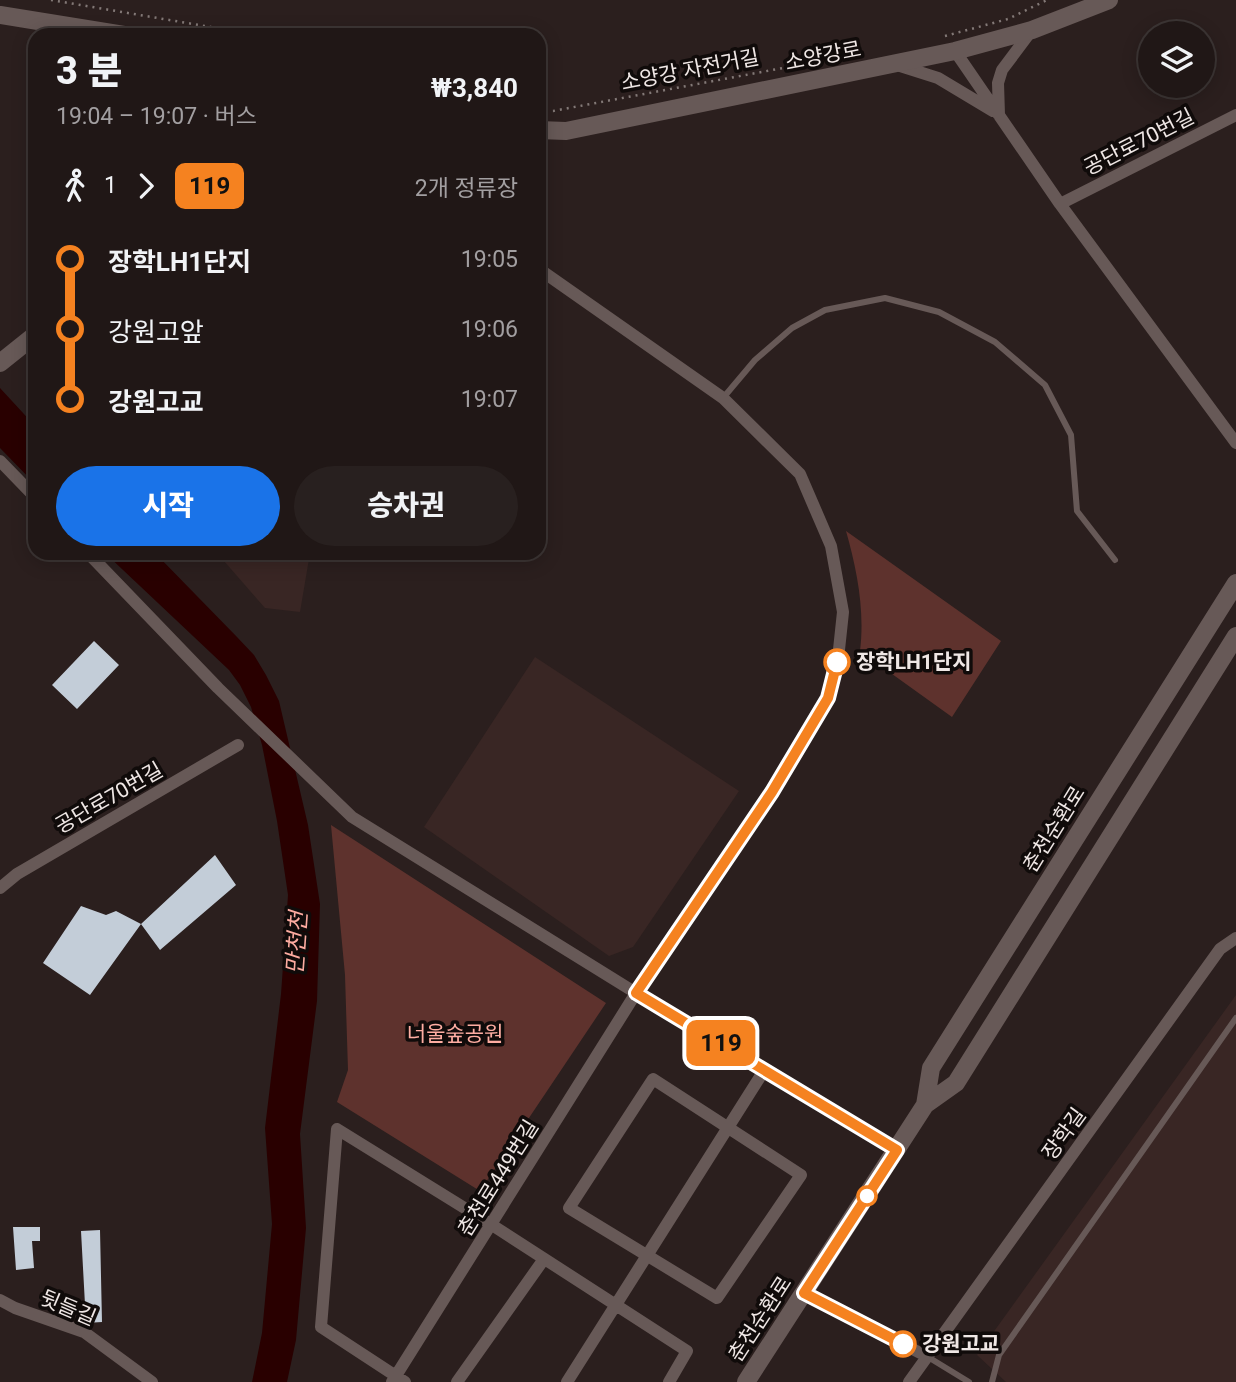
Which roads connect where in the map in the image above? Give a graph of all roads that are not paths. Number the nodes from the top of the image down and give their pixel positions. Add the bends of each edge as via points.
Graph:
1 (1109, 0) edge
2 (0, 15) edge
3 (81, 28) edge
4 (1032, 30) junction
5 (956, 51) junction
6 (897, 65) junction
7 (1236, 115) edge
8 (999, 116) junction
9 (546, 131) edge
10 (1060, 204) junction
11 (546, 274) edge
12 (28, 341) edge
13 (1, 362) edge
14 (723, 398) junction
15 (1235, 440) edge
16 (0, 461) edge
17 (28, 490) edge
18 (1115, 559) dead end
19 (95, 560) edge
20 (1236, 583) edge
21 (1236, 636) edge
22 (238, 744) dead end
23 (0, 888) edge
24 (1236, 939) edge
25 (636, 993) junction
26 (1236, 1018) edge
27 (765, 1069) junction
28 (925, 1105) junction
29 (728, 1126) junction
30 (897, 1150) junction
31 (492, 1225) junction
32 (646, 1256) junction
33 (544, 1259) junction
34 (804, 1293) junction
35 (0, 1300) edge
36 (618, 1304) junction
37 (928, 1357) junction
38 (398, 1380) edge
39 (152, 1382) edge
40 (457, 1382) edge
41 (567, 1382) edge
42 (669, 1382) edge
43 (746, 1382) edge
44 (909, 1382) edge
45 (969, 1382) edge
46 (992, 1382) edge

1 - 4 street, 소양강로
2 - 3 street
4 - 5 street, 소양강로
4 - 8 street via 1002,70
5 - 6 street, 소양강로
5 - 8 street
6 - 8 street via 938,78
6 - 9 street, 소양강로 via 566,131
7 - 10 street, 공단로70번길
8 - 10 street
10 - 15 street
11 - 14 street, 춘천로449번길
12 - 13 street
14 - 18 lane via 755,360 792,328 825,310 885,298 939,312 995,342 1045,385 1071,435 1077,511
14 - 25 street, 춘천로449번길 via 800,474 831,546 843,612 838,659 828,698 772,792
16 - 17 street
19 - 25 street via 352,817
20 - 28 street, 춘천순환로 via 931,1068
21 - 28 street, 춘천순환로 via 956,1083
22 - 23 street, 공단로70번길 via 16,874
24 - 37 street, 장학길 via 1220,949
25 - 27 street
25 - 31 street, 춘천로449번길
26 - 46 lane via 999,1355
27 - 29 street
27 - 30 street
28 - 30 street, 춘천순환로
29 - 32 street
29 - 32 street via 801,1175 717,1298
29 - 32 street via 653,1079 569,1208
30 - 34 street, 춘천순환로
31 - 33 street
31 - 38 street, 춘천로449번길
31 - 38 street via 337,1129 321,1327
32 - 36 street
33 - 36 street
33 - 40 street
34 - 37 street
34 - 43 street, 춘천순환로
35 - 39 street, 뒷들길 via 84,1332
36 - 41 street
36 - 42 street via 687,1351
37 - 44 street, 장학길
37 - 45 lane

